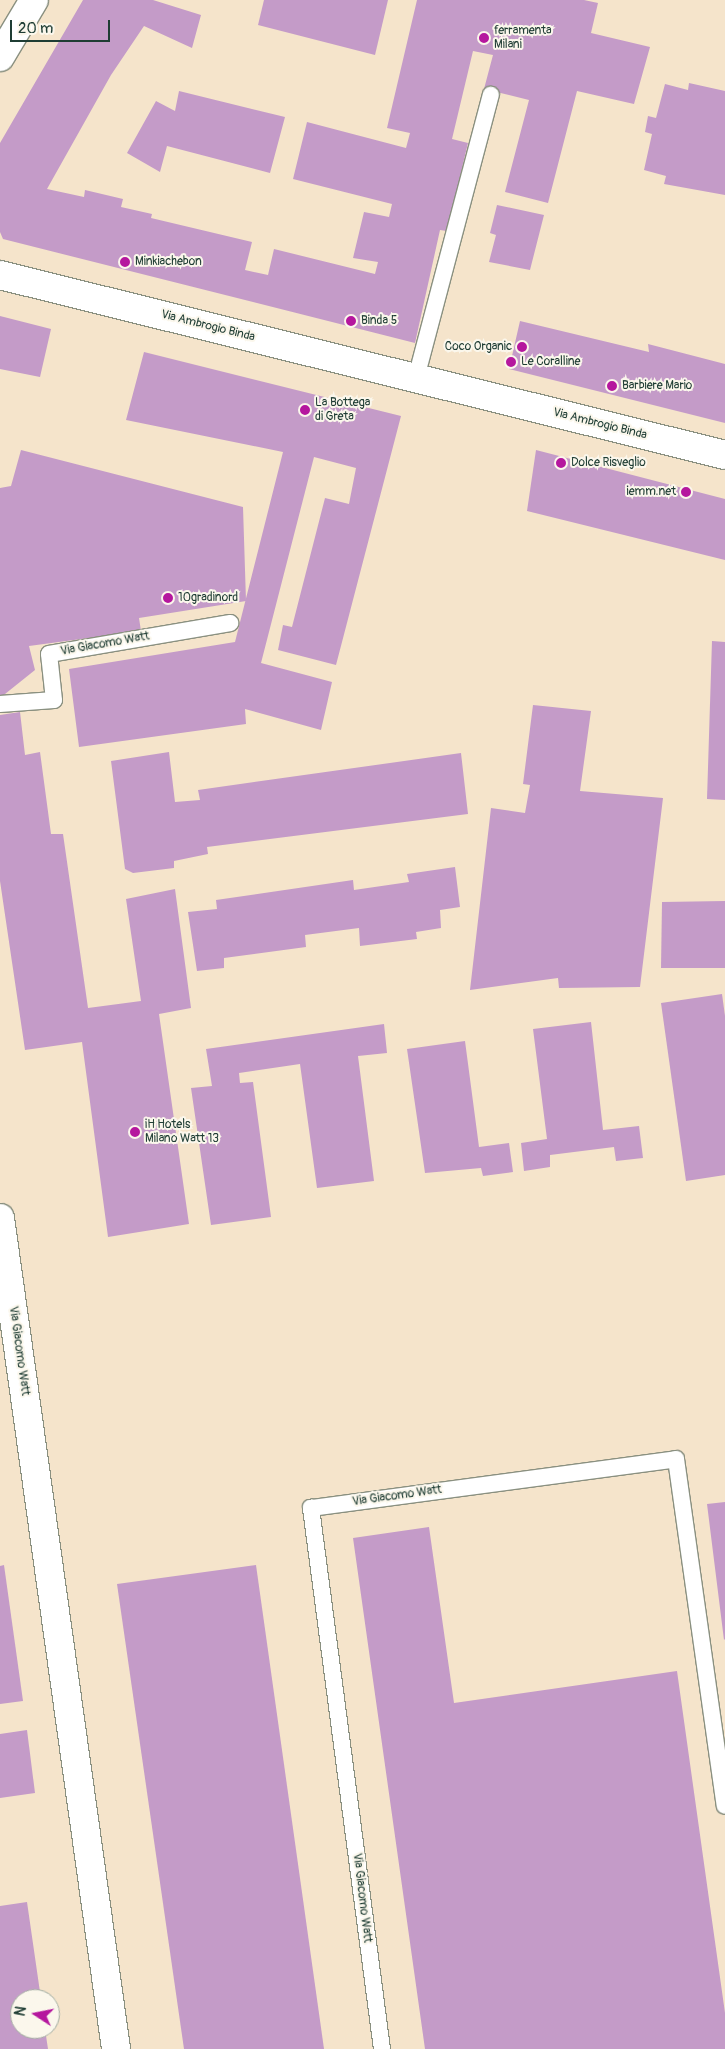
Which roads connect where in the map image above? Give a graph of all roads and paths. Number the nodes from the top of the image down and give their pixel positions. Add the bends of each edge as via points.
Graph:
1 (34, 0) edge
2 (0, 57) edge
3 (491, 95) dead end
4 (0, 275) edge
5 (416, 378) junction
6 (725, 455) edge
7 (230, 623) dead end
8 (0, 704) edge
9 (0, 1218) edge
10 (2, 1248) edge
11 (725, 1806) edge
12 (116, 2049) edge
13 (382, 2049) edge

1 - 2 street
3 - 5 lane
4 - 5 street, Via Ambrogio Binda
5 - 6 street, Via Ambrogio Binda
7 - 8 lane, Via Giacomo Watt via 48,654 54,700
9 - 10 street, Via Giacomo Watt
10 - 12 street, Via Giacomo Watt
11 - 13 lane, Via Giacomo Watt via 676,1459 311,1508

